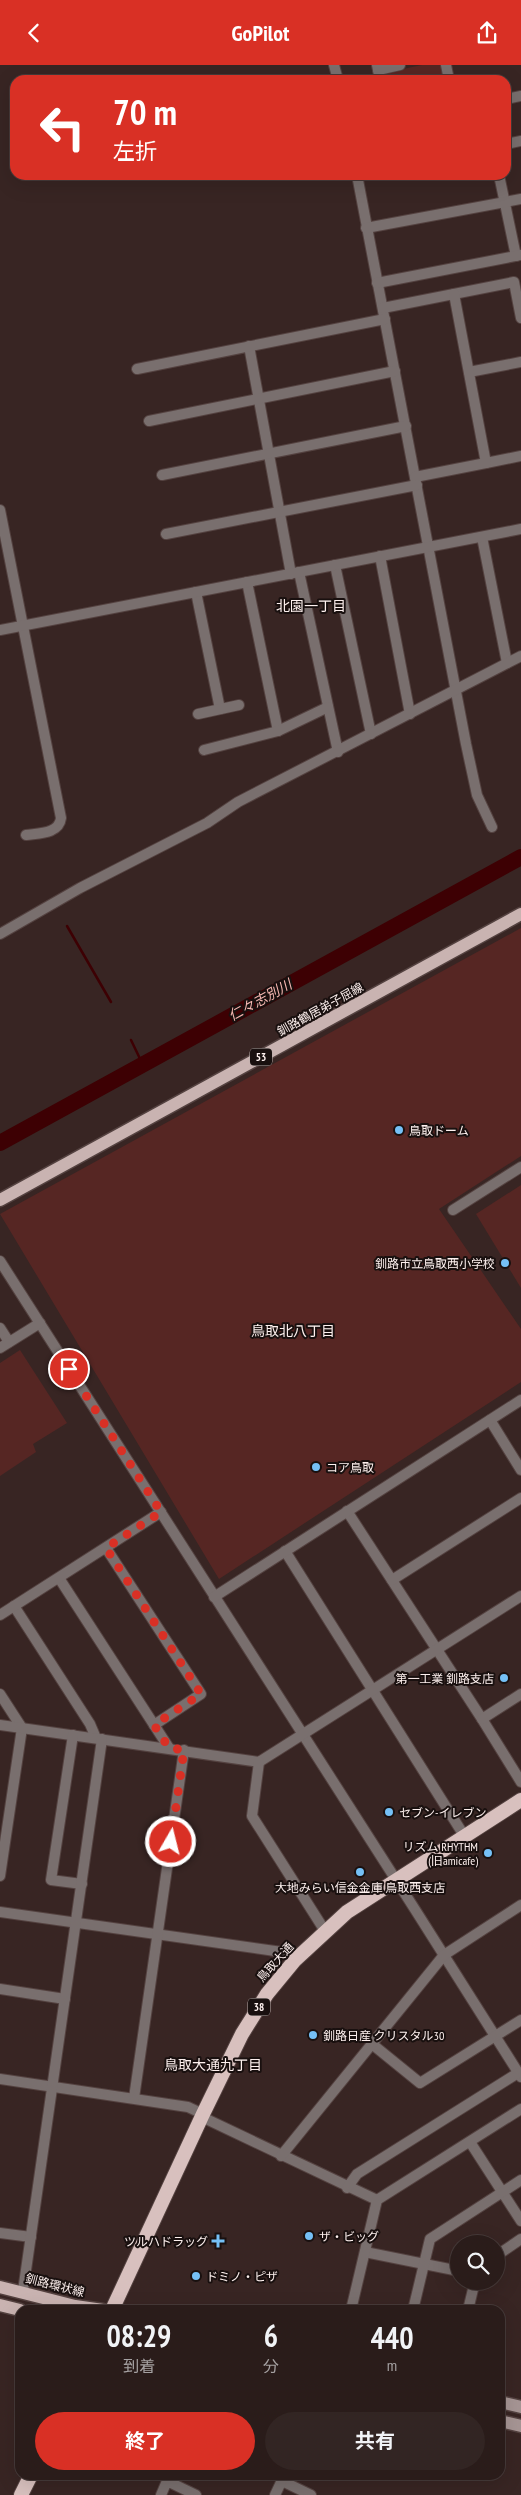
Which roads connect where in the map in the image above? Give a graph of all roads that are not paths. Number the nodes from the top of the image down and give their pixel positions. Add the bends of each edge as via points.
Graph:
1 (400, 65) edge
2 (378, 72) edge
3 (358, 180) edge
4 (501, 180) edge
5 (521, 199) edge
6 (505, 202) junction
7 (366, 228) junction
8 (518, 256) edge
9 (377, 283) junction
10 (454, 294) junction
11 (383, 308) junction
12 (521, 318) edge
13 (385, 319) junction
14 (249, 346) junction
15 (521, 362) edge
16 (137, 369) dead end
17 (395, 371) junction
18 (470, 372) junction
19 (259, 398) junction
20 (149, 421) dead end
21 (406, 426) junction
22 (269, 453) junction
23 (521, 456) edge
24 (486, 463) junction
25 (162, 475) dead end
26 (416, 481) junction
27 (0, 510) edge
28 (278, 512) junction
29 (521, 529) edge
30 (166, 534) dead end
31 (482, 537) junction
32 (429, 547) junction
33 (380, 556) junction
34 (335, 565) junction
35 (295, 573) junction
36 (246, 582) junction
37 (196, 592) junction
38 (23, 625) junction
39 (0, 630) edge
40 (521, 656) edge
41 (507, 663) junction
42 (456, 689) junction
43 (239, 705) dead end
44 (328, 707) junction
45 (220, 709) junction
46 (198, 714) dead end
47 (410, 714) junction
48 (278, 731) junction
49 (371, 734) junction
50 (204, 750) dead end
51 (338, 752) junction
52 (492, 827) dead end
53 (26, 835) dead end
54 (521, 914) edge
55 (0, 934) edge
56 (521, 1167) edge
57 (0, 1200) edge
58 (453, 1210) dead end
59 (0, 1261) edge
60 (40, 1323) junction
61 (0, 1328) edge
62 (10, 1342) junction
63 (0, 1348) edge
64 (521, 1400) edge
65 (490, 1420) junction
66 (521, 1470) edge
67 (521, 1498) edge
68 (347, 1511) junction
69 (161, 1512) junction
70 (106, 1548) junction
71 (285, 1551) junction
72 (59, 1578) junction
73 (392, 1580) junction
74 (521, 1596) edge
75 (214, 1597) junction
76 (14, 1606) junction
77 (0, 1615) edge
78 (436, 1650) junction
79 (374, 1689) junction
80 (0, 1694) edge
81 (521, 1694) edge
82 (482, 1719) junction
83 (0, 1725) edge
84 (154, 1725) junction
85 (22, 1728) junction
86 (304, 1734) junction
87 (72, 1735) junction
88 (99, 1739) junction
89 (169, 1748) junction
90 (184, 1750) junction
91 (259, 1762) junction
92 (521, 1782) edge
93 (0, 1796) edge
94 (11, 1798) junction
95 (521, 1800) edge
96 (465, 1837) junction
97 (2, 1855) edge
98 (0, 1876) edge
99 (398, 1880) junction
100 (82, 1884) junction
101 (521, 1905) edge
102 (0, 1912) edge
103 (76, 1923) junction
104 (325, 1931) junction
105 (158, 1934) junction
106 (444, 1955) junction
107 (295, 1960) junction
108 (0, 1989) edge
109 (65, 1999) junction
110 (521, 2020) edge
111 (496, 2036) junction
112 (372, 2044) junction
113 (520, 2075) edge
114 (0, 2079) edge
115 (52, 2086) junction
116 (134, 2098) junction
117 (521, 2109) edge
118 (202, 2116) junction
119 (470, 2142) junction
120 (281, 2156) junction
121 (521, 2180) edge
122 (348, 2187) junction
123 (502, 2192) junction
124 (377, 2200) junction
125 (521, 2221) edge
126 (0, 2233) edge
127 (31, 2237) junction
128 (521, 2239) edge
129 (505, 2249) edge
130 (365, 2252) junction
131 (424, 2264) junction
132 (450, 2269) edge
133 (0, 2287) edge
134 (473, 2290) edge
135 (24, 2291) junction
136 (0, 2305) edge
137 (72, 2305) edge
138 (114, 2305) edge
139 (352, 2305) edge
140 (414, 2305) edge
141 (469, 2305) edge
142 (15, 2309) edge
143 (505, 2403) edge
144 (521, 2407) edge
145 (505, 2422) edge
146 (521, 2426) edge
147 (28, 2480) edge
148 (282, 2480) edge
149 (286, 2480) edge
150 (194, 2494) edge
151 (21, 2495) edge
152 (161, 2495) edge
153 (275, 2495) edge
154 (311, 2495) edge

1 - 2 street
3 - 7 street
4 - 6 street
5 - 6 street
6 - 7 street
6 - 8 street
7 - 9 street
8 - 9 street
9 - 11 street
10 - 11 street
10 - 12 street via 514,282
10 - 18 street
11 - 13 street
13 - 14 street
13 - 17 street
14 - 16 street
14 - 19 street
15 - 18 street
17 - 19 street
17 - 21 street
18 - 24 street
19 - 20 street
19 - 22 street
21 - 22 street
21 - 26 street
22 - 25 street
22 - 28 street
23 - 24 street
24 - 26 street
26 - 28 street
26 - 32 street
27 - 38 street
28 - 30 street
28 - 35 street
29 - 31 street
31 - 32 street
31 - 41 street
32 - 33 street
32 - 42 street
33 - 34 street
33 - 47 street
34 - 35 street
34 - 49 street
35 - 36 street
35 - 44 street
36 - 37 street
36 - 48 street
37 - 38 street
37 - 45 street
38 - 39 street
38 - 53 street via 60,818 56,829
40 - 41 street
41 - 42 street
42 - 47 street
42 - 52 street via 477,795
43 - 45 street
44 - 48 street
44 - 51 street
45 - 46 street
47 - 49 street
48 - 50 street
49 - 51 street
51 - 55 street via 80,888
54 - 57 main road, 釧路鶴居弟子屈線 / 53
56 - 58 street
59 - 60 street
60 - 62 street
60 - 69 street
61 - 62 street
62 - 63 street
64 - 65 street
65 - 66 street
65 - 68 street
67 - 73 street
68 - 71 street
68 - 73 street
69 - 70 street
69 - 75 street
70 - 72 street
70 - 84 street via 201,1694
71 - 75 street
71 - 79 street
72 - 76 street
72 - 84 street
73 - 78 street
74 - 78 street
75 - 86 street
76 - 77 street
76 - 88 street
78 - 79 street
78 - 82 street
79 - 86 street
79 - 96 street
80 - 85 street
81 - 82 street
82 - 92 street
83 - 85 street
84 - 89 street
85 - 87 street
85 - 94 street
86 - 91 street
86 - 99 street
87 - 88 street
87 - 100 street via 51,1880
88 - 89 street
88 - 100 street
89 - 90 street
90 - 91 street
90 - 105 street
91 - 104 street via 252,1816
93 - 94 street
94 - 97 street
95 - 96 highway, 鳥取大通 / 38
96 - 99 highway, 鳥取大通 / 38
97 - 98 street
99 - 104 highway, 鳥取大通 / 38 via 347,1912
99 - 106 street
100 - 103 street
101 - 106 street
102 - 103 street
103 - 105 street
103 - 109 street
104 - 107 highway, 鳥取大通 / 38
105 - 107 street via 282,1952
105 - 116 street
106 - 111 street
106 - 112 street
107 - 118 highway, 鳥取大通 / 38 via 267,1994 247,2026
108 - 109 street
109 - 115 street
110 - 111 street
111 - 112 street via 420,2083
111 - 113 street
112 - 120 street
113 - 122 street via 357,2174
114 - 115 street
115 - 116 street
115 - 127 street
116 - 118 street via 188,2107
117 - 119 street
118 - 120 street
118 - 138 highway, 鳥取大通 / 38
119 - 123 street
119 - 124 street
120 - 122 street
121 - 123 street
122 - 124 street
123 - 125 street
123 - 131 street via 430,2239
124 - 130 street
126 - 127 street
127 - 135 street
128 - 129 street
130 - 131 street
130 - 139 street
131 - 132 street
131 - 140 street
133 - 135 main road, 釧路環状線
134 - 141 street
135 - 137 main road, 釧路環状線
136 - 142 main road
143 - 144 main road
145 - 146 main road
147 - 151 highway
148 - 153 street
149 - 154 street
150 - 152 street via 167,2481

